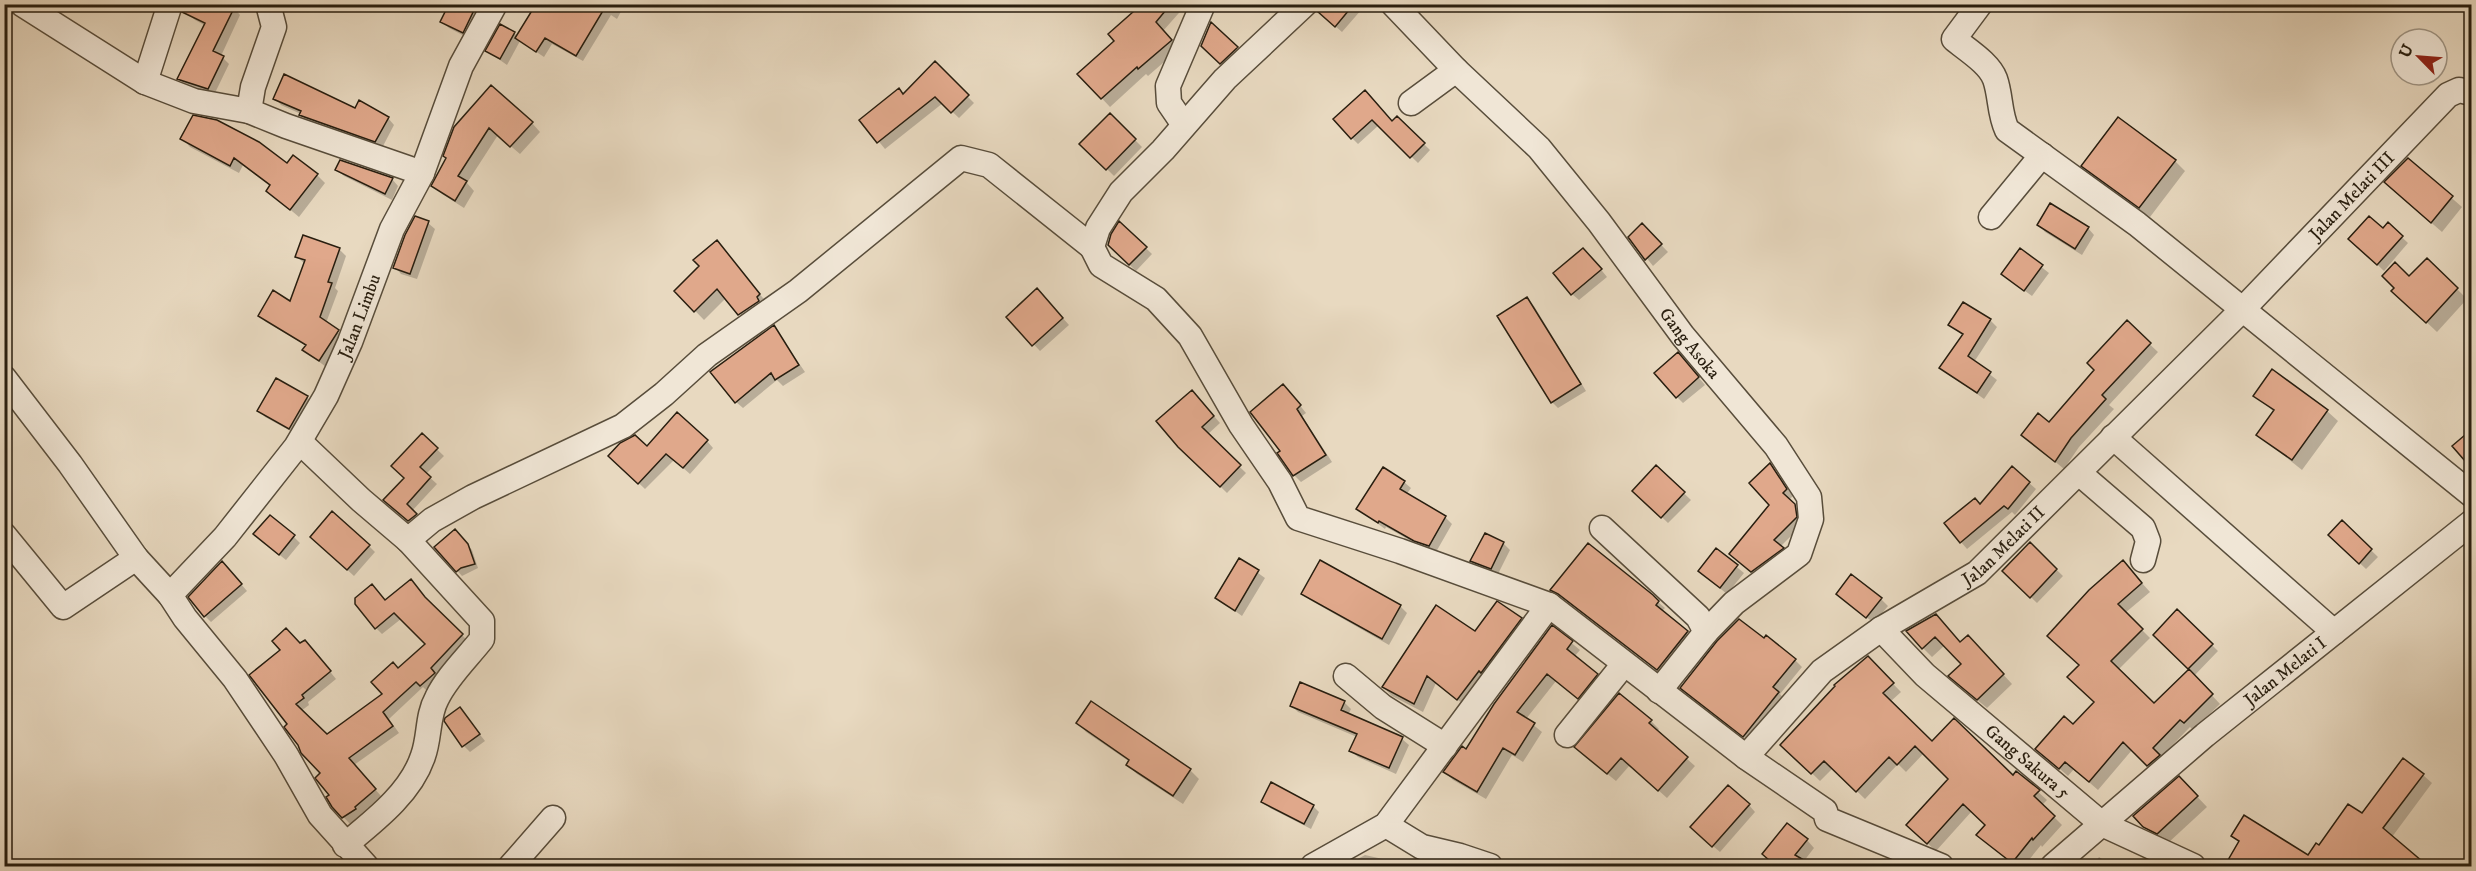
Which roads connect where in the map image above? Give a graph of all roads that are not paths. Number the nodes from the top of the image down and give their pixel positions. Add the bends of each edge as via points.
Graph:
1 (22, 4) edge
2 (170, 4) edge
3 (268, 4) edge
4 (495, 4) edge
5 (1203, 4) edge
6 (1305, 4) edge
7 (1392, 4) edge
8 (1980, 4) edge
9 (1456, 70) junction
10 (145, 82) junction
11 (2468, 91) edge
12 (1412, 103) dead end
13 (249, 111) junction
14 (1184, 125) junction
15 (2042, 155) junction
16 (422, 173) junction
17 (1991, 217) dead end
18 (1092, 247) junction
19 (2243, 309) junction
20 (4, 378) edge
21 (2113, 437) junction
22 (300, 442) junction
23 (2079, 473) junction
24 (2472, 495) edge
25 (2472, 522) edge
26 (1602, 528) dead end
27 (4, 535) edge
28 (408, 540) junction
29 (136, 558) junction
30 (2143, 560) dead end
31 (170, 595) junction
32 (1549, 605) junction
33 (1881, 629) junction
34 (1706, 632) junction
35 (2334, 632) junction
36 (1624, 664) junction
37 (1346, 676) dead end
38 (1659, 691) junction
39 (1567, 735) dead end
40 (1445, 746) junction
41 (1746, 757) junction
42 (553, 818) dead end
43 (2102, 824) junction
44 (1386, 825) junction
45 (345, 845) junction
46 (366, 867) edge
47 (511, 867) edge
48 (1313, 867) edge
49 (1490, 867) edge
50 (1941, 867) edge
51 (2053, 867) edge
52 (2193, 867) edge

1 - 10 street
2 - 10 street
3 - 13 street via 274,27 253,87
4 - 16 street, Jalan Limbu via 461,66
5 - 14 street via 1168,86 1169,103
6 - 14 street via 1224,79
7 - 9 street, Gang Asoka
8 - 15 street via 1954,39 1990,69 2007,130
9 - 12 street
9 - 34 street, Gang Asoka via 1539,148 1683,336 1776,446 1809,497 1811,519 1799,554 1734,603
10 - 13 street via 194,101
11 - 19 street, Jalan Melati III via 2448,95
13 - 16 street
14 - 18 street via 1121,192 1098,228
15 - 17 street
15 - 19 street via 2137,224
16 - 22 street, Jalan Limbu via 392,229 326,396
18 - 28 street via 989,165 961,158 798,291 706,355 623,426 473,497 432,520
18 - 32 street via 1101,265 1156,299 1190,336 1298,518
19 - 21 street, Jalan Melati II
19 - 24 street
20 - 29 street
21 - 23 street, Jalan Melati II
21 - 35 street
22 - 28 street
22 - 31 street, Jalan Limbu via 225,537
23 - 30 street via 2143,528 2148,542
23 - 33 street, Jalan Melati II via 1977,573
25 - 35 street, Jalan Melati I
26 - 34 street via 1698,617
27 - 29 street via 63,608
28 - 45 street via 482,621 482,639 437,696 423,756 412,778 392,803
29 - 31 street
31 - 45 street via 235,679 320,814
32 - 36 street
32 - 40 street
33 - 41 street, Jalan Melati II via 1822,671
33 - 43 street, Gang Sakura 5 via 1925,675
34 - 38 street, Gang Asoka
35 - 43 street, Jalan Melati I
36 - 38 street
36 - 39 street
37 - 40 street via 1383,708
38 - 41 street
40 - 44 street
41 - 50 street via 1825,811 1827,819
42 - 47 street
43 - 51 street, Jalan Melati I
43 - 52 street, Gang Sakura 5
44 - 48 street
44 - 49 street via 1422,847
45 - 46 street

